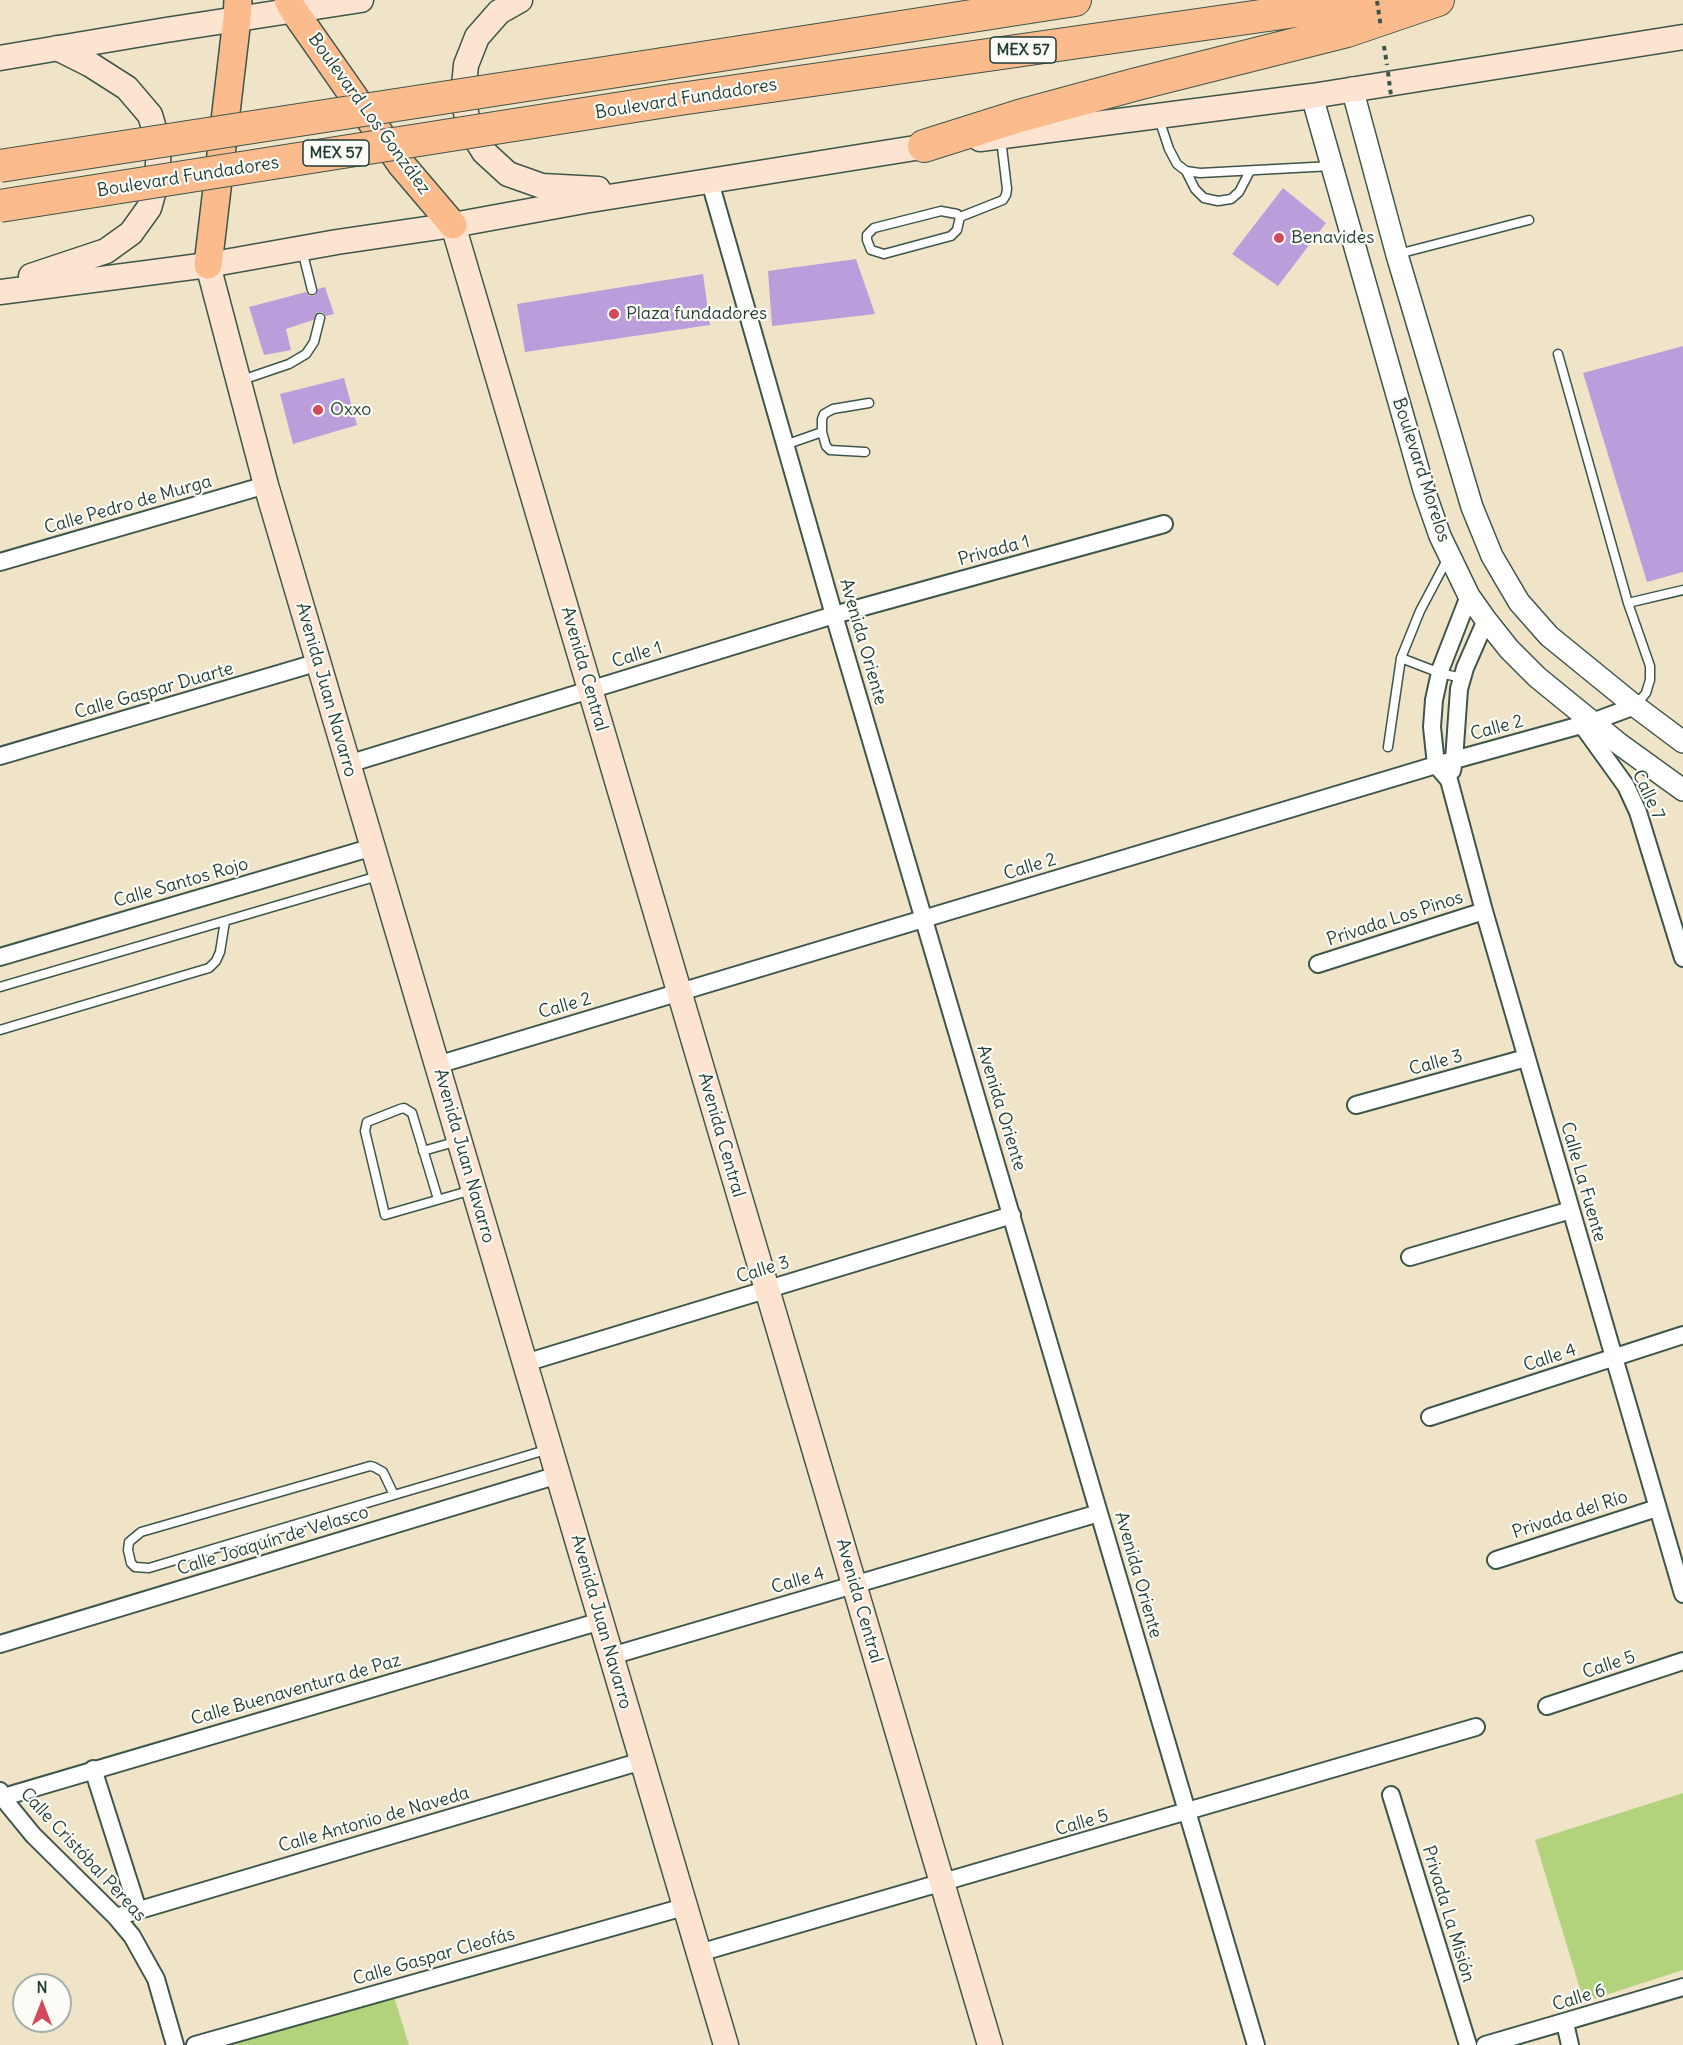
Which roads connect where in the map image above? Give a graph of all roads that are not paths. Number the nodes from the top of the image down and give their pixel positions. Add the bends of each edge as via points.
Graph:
1 (361, 0) edge
2 (520, 0) edge
3 (1076, 0) edge
4 (1375, 0) edge
5 (1438, 0) edge
6 (291, 5) edge
7 (237, 9) edge
8 (1683, 37) edge
9 (57, 48) junction
10 (0, 58) edge
11 (1352, 88) junction
12 (1312, 96) junction
13 (1157, 116) junction
14 (1000, 136) junction
15 (924, 146) junction
16 (0, 166) edge
17 (1332, 166) junction
18 (1186, 171) junction
19 (1250, 171) junction
20 (710, 182) junction
21 (658, 191) junction
22 (0, 206) edge
23 (960, 217) junction
24 (1529, 220) dead end
25 (453, 225) junction
26 (301, 248) junction
27 (1397, 255) junction
28 (208, 265) junction
29 (0, 285) edge
30 (312, 290) dead end
31 (0, 292) edge
32 (320, 318) dead end
33 (1558, 354) dead end
34 (239, 381) junction
35 (869, 403) dead end
36 (822, 432) junction
37 (785, 445) junction
38 (865, 452) dead end
39 (266, 485) junction
40 (1164, 524) dead end
41 (1449, 555) junction
42 (0, 562) edge
43 (1683, 590) edge
44 (1469, 596) junction
45 (1628, 603) junction
46 (834, 615) junction
47 (1486, 620) junction
48 (1401, 657) junction
49 (319, 662) junction
50 (1440, 673) junction
51 (1462, 678) junction
52 (590, 690) junction
53 (1635, 706) junction
54 (1587, 723) junction
55 (1683, 742) edge
56 (1388, 747) dead end
57 (0, 756) edge
58 (1454, 760) junction
59 (348, 764) junction
60 (1436, 765) junction
61 (1449, 780) junction
62 (1683, 790) edge
63 (373, 847) junction
64 (381, 875) junction
65 (1484, 911) junction
66 (924, 919) junction
67 (225, 921) junction
68 (1682, 947) edge
69 (0, 957) edge
70 (1318, 964) dead end
71 (0, 987) edge
72 (679, 993) junction
73 (0, 1030) edge
74 (1526, 1058) junction
75 (437, 1065) junction
76 (1356, 1105) dead end
77 (459, 1140) junction
78 (423, 1151) junction
79 (474, 1190) junction
80 (438, 1199) junction
81 (1570, 1210) junction
82 (1012, 1215) junction
83 (1410, 1257) dead end
84 (767, 1289) junction
85 (1683, 1335) edge
86 (1613, 1358) junction
87 (525, 1363) junction
88 (1430, 1418) dead end
89 (550, 1448) junction
90 (558, 1475) junction
91 (394, 1495) junction
92 (1657, 1508) junction
93 (1100, 1513) junction
94 (1496, 1560) dead end
95 (854, 1585) junction
96 (1683, 1594) edge
97 (601, 1621) junction
98 (0, 1644) edge
99 (612, 1656) junction
100 (1683, 1661) edge
101 (1547, 1706) dead end
102 (1476, 1728) dead end
103 (642, 1761) junction
104 (93, 1769) junction
105 (1, 1795) edge
106 (1391, 1795) dead end
107 (1187, 1813) junction
108 (942, 1883) junction
109 (684, 1907) junction
110 (138, 1910) junction
111 (116, 1917) junction
112 (699, 1953) junction
113 (1683, 1987) edge
114 (1565, 2023) junction
115 (175, 2045) edge
116 (195, 2045) edge
117 (726, 2045) edge
118 (990, 2045) edge
119 (1256, 2045) edge
120 (1468, 2045) edge
121 (1485, 2045) edge
122 (1570, 2045) edge

1 - 6 main road
2 - 21 main road via 499,12 477,37 466,65 463,97 469,128 484,152 508,174 542,186
3 - 16 highway, Boulevard Fundadores / MEX 57, bridge
4 - 22 highway, Boulevard Fundadores / MEX 57, bridge via 672,100
5 - 15 highway via 1347,31 1019,116
6 - 7 main road
6 - 25 main road, Boulevard Los González via 401,164
7 - 9 main road
7 - 28 main road
8 - 11 main road
9 - 10 main road
9 - 29 main road via 127,88 150,115 159,145 157,180 149,208 137,225 106,251
11 - 12 main road
11 - 27 street, Boulevard Morelos
12 - 13 main road
12 - 17 street, Boulevard Morelos
13 - 14 main road
13 - 18 lane via 1177,164
14 - 15 main road
14 - 23 lane via 1006,195 1003,200
15 - 20 main road
17 - 19 lane
17 - 41 street, Boulevard Morelos via 1424,490
18 - 19 lane
18 - 19 lane via 1199,194 1218,201 1231,199 1239,192
20 - 21 main road
20 - 37 street, Avenida Oriente
21 - 25 main road
23 - 23 lane via 940,211 874,228 867,240 871,250 884,254 951,236
24 - 27 lane
25 - 26 main road
25 - 52 main road, Avenida Central
26 - 28 main road
26 - 30 lane
27 - 53 street, Boulevard Morelos via 1472,507 1492,556 1519,602 1549,636
28 - 31 main road
28 - 34 main road, Avenida Juan Navarro
32 - 34 lane via 319,330 306,354
33 - 45 lane
34 - 39 main road, Avenida Juan Navarro
35 - 36 lane via 828,411 822,419
36 - 37 lane
36 - 38 lane via 830,450
37 - 46 street, Avenida Oriente
39 - 42 street, Calle Pedro de Murga
39 - 49 main road, Avenida Juan Navarro
40 - 46 street, Privada 1
41 - 44 street, Boulevard Morelos
41 - 48 lane
43 - 45 lane
44 - 47 street, Boulevard Morelos
44 - 50 street
45 - 53 lane via 1650,666 1646,693
46 - 52 street, Calle 1
46 - 66 street, Avenida Oriente
47 - 51 street, Calle La Fuente
47 - 54 street, Boulevard Morelos via 1509,649
48 - 50 lane
48 - 56 lane
49 - 57 street, Calle Gaspar Duarte
49 - 59 main road, Avenida Juan Navarro
50 - 51 lane
50 - 60 street via 1432,727
51 - 58 street, Calle La Fuente
52 - 59 street, Calle 1
52 - 72 main road, Avenida Central
53 - 54 street, Calle 2
53 - 55 street, Boulevard Morelos
54 - 58 street, Calle 2
54 - 62 street, Boulevard Morelos
54 - 68 street, Calle 7 via 1638,812
58 - 60 street, Calle 2
58 - 61 street, Calle La Fuente
59 - 63 main road, Avenida Juan Navarro
60 - 61 street, Calle La Fuente
60 - 66 street, Calle 2
61 - 65 street, Calle La Fuente
63 - 64 main road, Avenida Juan Navarro
63 - 69 street, Calle Santos Rojo
64 - 67 lane
64 - 75 main road, Avenida Juan Navarro
65 - 70 street, Privada Los Pinos
65 - 74 street, Calle La Fuente
66 - 72 street, Calle 2
66 - 82 street, Avenida Oriente
67 - 71 lane
67 - 73 lane via 220,952 209,968
72 - 75 street, Calle 2
72 - 84 main road, Avenida Central
74 - 76 street, Calle 3
74 - 81 street, Calle La Fuente
75 - 77 main road, Avenida Juan Navarro
77 - 78 lane
77 - 79 main road, Avenida Juan Navarro
78 - 80 lane
78 - 80 lane via 408,1110 370,1119 365,1126 385,1215
79 - 80 lane
79 - 87 main road, Avenida Juan Navarro
81 - 83 street
81 - 86 street, Calle La Fuente
82 - 84 street, Calle 3
82 - 93 street, Avenida Oriente
84 - 87 street, Calle 3
84 - 95 main road, Avenida Central
85 - 86 street, Calle 4
86 - 88 street, Calle 4
86 - 92 street, Calle La Fuente
87 - 89 main road, Avenida Juan Navarro
89 - 90 main road, Avenida Juan Navarro
89 - 91 lane
90 - 97 main road, Avenida Juan Navarro
90 - 98 street, Calle Joaquín de Velasco
91 - 91 lane via 149,1568 135,1567 128,1550 129,1542 141,1532 370,1466 383,1473
92 - 94 street, Privada del Río
92 - 96 street, Calle La Fuente
93 - 95 street, Calle 4
93 - 107 street, Avenida Oriente
95 - 99 street, Calle 4
95 - 108 main road, Avenida Central
97 - 99 main road, Avenida Juan Navarro
97 - 104 street, Calle Buenaventura de Paz
99 - 103 main road, Avenida Juan Navarro
100 - 101 street, Calle 5
102 - 107 street, Calle 5
103 - 109 main road, Avenida Juan Navarro
103 - 110 street, Calle Antonio de Naveda
104 - 105 street, Calle Buenaventura de Paz
104 - 110 street, Calle Cristóbal Pereas
105 - 111 street, Calle Cristóbal Pereas via 33,1835
106 - 120 street, Privada La Misión
107 - 108 street, Calle 5
107 - 119 street, Avenida Oriente
108 - 112 street, Calle 5
108 - 118 main road, Avenida Central
109 - 112 main road, Avenida Juan Navarro
109 - 116 street, Calle Gaspar Cleofás
110 - 111 street, Calle Antonio de Naveda
111 - 115 street, Calle Cristóbal Pereas via 132,1936 156,1979
112 - 117 main road, Avenida Juan Navarro
113 - 114 street, Calle 6
114 - 121 street, Calle 6
114 - 122 street

